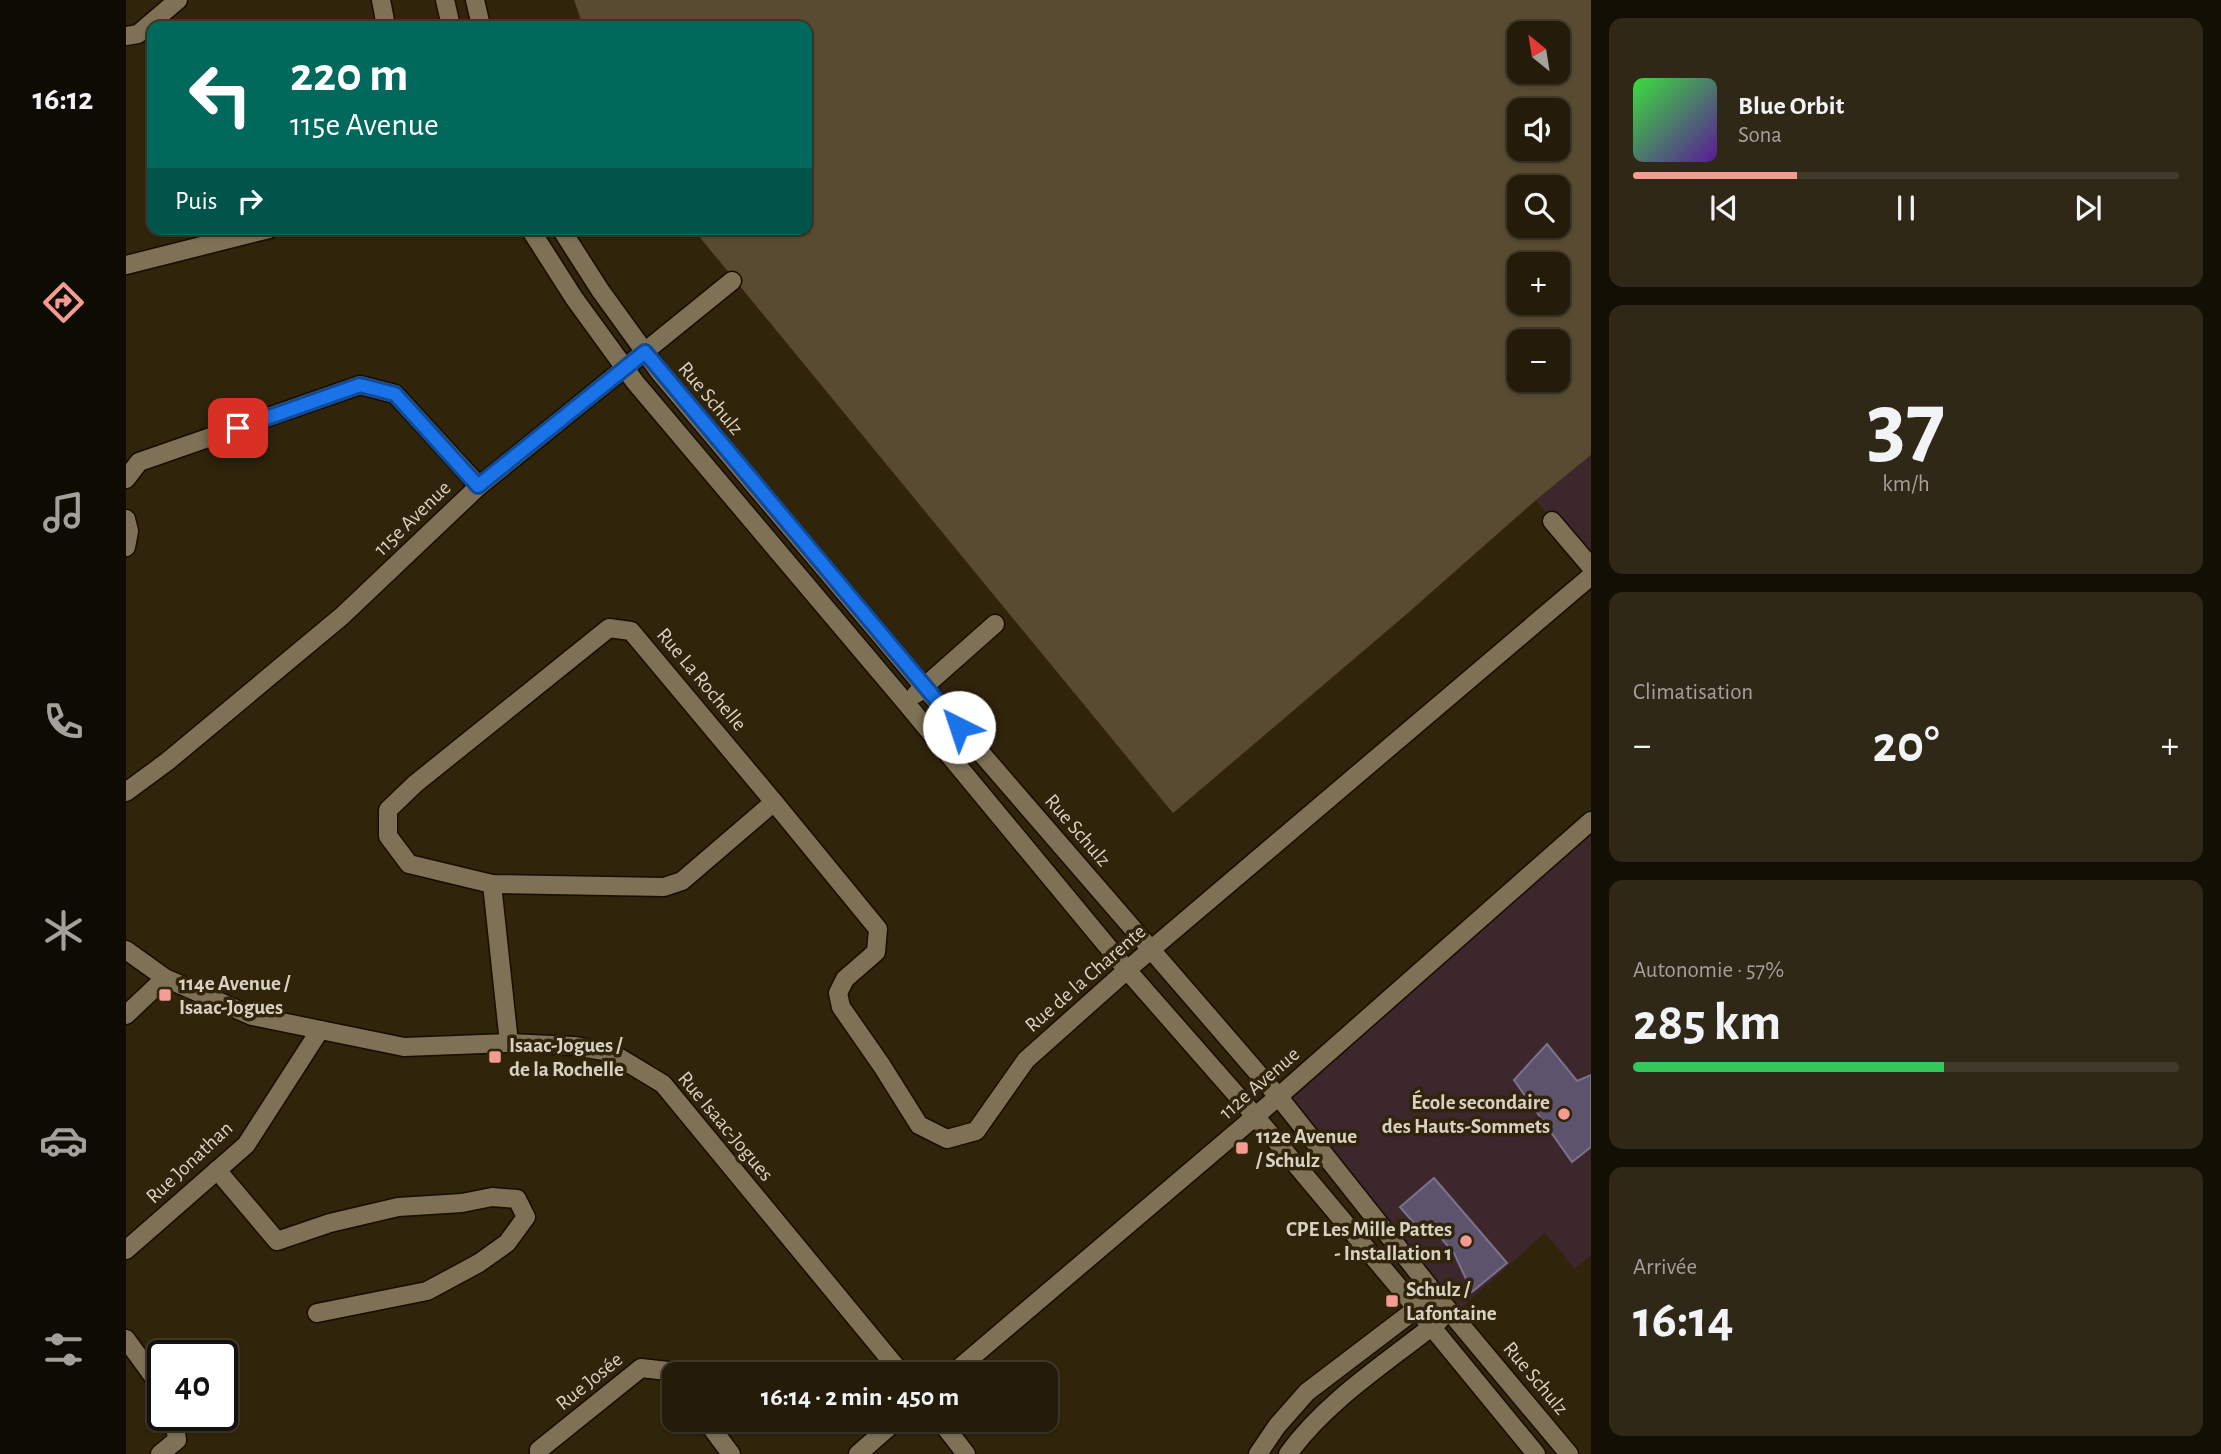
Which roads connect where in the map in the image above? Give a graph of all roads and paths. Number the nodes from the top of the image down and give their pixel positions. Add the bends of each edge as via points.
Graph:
1 (178, 0) edge
2 (382, 0) edge
3 (445, 0) edge
4 (475, 0) edge
5 (153, 21) edge
6 (385, 21) edge
7 (450, 21) edge
8 (480, 21) edge
9 (147, 26) edge
10 (126, 36) edge
11 (245, 235) edge
12 (534, 235) edge
13 (565, 235) edge
14 (126, 265) edge
15 (732, 281) dead end
16 (645, 352) junction
17 (625, 368) junction
18 (126, 479) edge
19 (478, 486) junction
20 (126, 519) edge
21 (1552, 521) dead end
22 (126, 547) edge
23 (1591, 567) edge
24 (1591, 576) edge
25 (995, 624) dead end
26 (924, 687) junction
27 (906, 703) junction
28 (126, 792) edge
29 (774, 802) junction
30 (1591, 821) edge
31 (492, 884) junction
32 (1151, 949) junction
33 (126, 950) edge
34 (1127, 970) junction
35 (165, 978) junction
36 (126, 1015) edge
37 (320, 1030) junction
38 (509, 1043) junction
39 (1278, 1097) junction
40 (1255, 1116) junction
41 (217, 1170) junction
42 (1356, 1192) junction
43 (1333, 1209) junction
44 (126, 1250) edge
45 (1435, 1294) junction
46 (1417, 1309) junction
47 (1450, 1311) junction
48 (317, 1313) dead end
49 (1432, 1326) junction
50 (126, 1339) edge
51 (892, 1362) edge
52 (966, 1362) edge
53 (147, 1368) edge
54 (662, 1370) edge
55 (176, 1431) edge
56 (715, 1432) edge
57 (883, 1432) edge
58 (949, 1432) edge
59 (160, 1454) edge
60 (539, 1454) edge
61 (731, 1454) edge
62 (858, 1454) edge
63 (967, 1454) edge
64 (1258, 1454) edge
65 (1288, 1454) edge
66 (1536, 1454) edge
67 (1569, 1454) edge

1 - 5 street
2 - 6 street
3 - 7 street
4 - 8 street
9 - 10 street
11 - 14 street
12 - 17 street
13 - 16 street, Rue Schulz
15 - 16 street, 115e Avenue
16 - 17 street, 115e Avenue
16 - 26 street, Rue Schulz
17 - 19 street, 115e Avenue
17 - 27 street
18 - 19 street via 139,462 360,385 395,394
19 - 28 street, 115e Avenue via 342,616
20 - 22 street
21 - 23 street
24 - 32 street, Rue de la Charente
25 - 26 street
26 - 27 street
26 - 32 street, Rue Schulz
27 - 34 street
29 - 31 street, Rue La Rochelle via 682,881 664,887
29 - 31 street, Rue La Rochelle via 631,631 609,628 388,810 388,836 409,864
29 - 34 street, Rue de la Charente via 878,929 876,952 845,979 838,993 841,1007 919,1125 947,1139 976,1131 1026,1060
30 - 39 street, 112e Avenue
31 - 38 street
32 - 34 street, Rue de la Charente
32 - 39 street, Rue Schulz
33 - 35 street, Rue Isaac-Jogues
34 - 40 street
35 - 36 street
35 - 37 street, Rue Isaac-Jogues via 252,1016
37 - 38 street, Rue Isaac-Jogues via 404,1047
37 - 41 street, Rue Jonathan via 246,1145
38 - 51 street, Rue Isaac-Jogues via 610,1052 663,1084
39 - 40 street, 112e Avenue
39 - 42 street, Rue Schulz
40 - 43 street
40 - 52 street, 112e Avenue
41 - 44 street, Rue Jonathan
41 - 48 street via 276,1241 398,1207 492,1197 517,1199 526,1217 507,1242 479,1263 427,1291
42 - 43 street
42 - 45 street, Rue Schulz
43 - 46 street
45 - 46 street
45 - 47 street, Rue Schulz
46 - 49 street
46 - 64 street via 1307,1392
47 - 49 street
47 - 67 street, Rue Schulz
49 - 65 street via 1338,1401
49 - 66 street
50 - 53 street
54 - 60 street, Rue Josée via 641,1368
55 - 59 street via 177,1440
56 - 61 street
57 - 62 street
58 - 63 street

